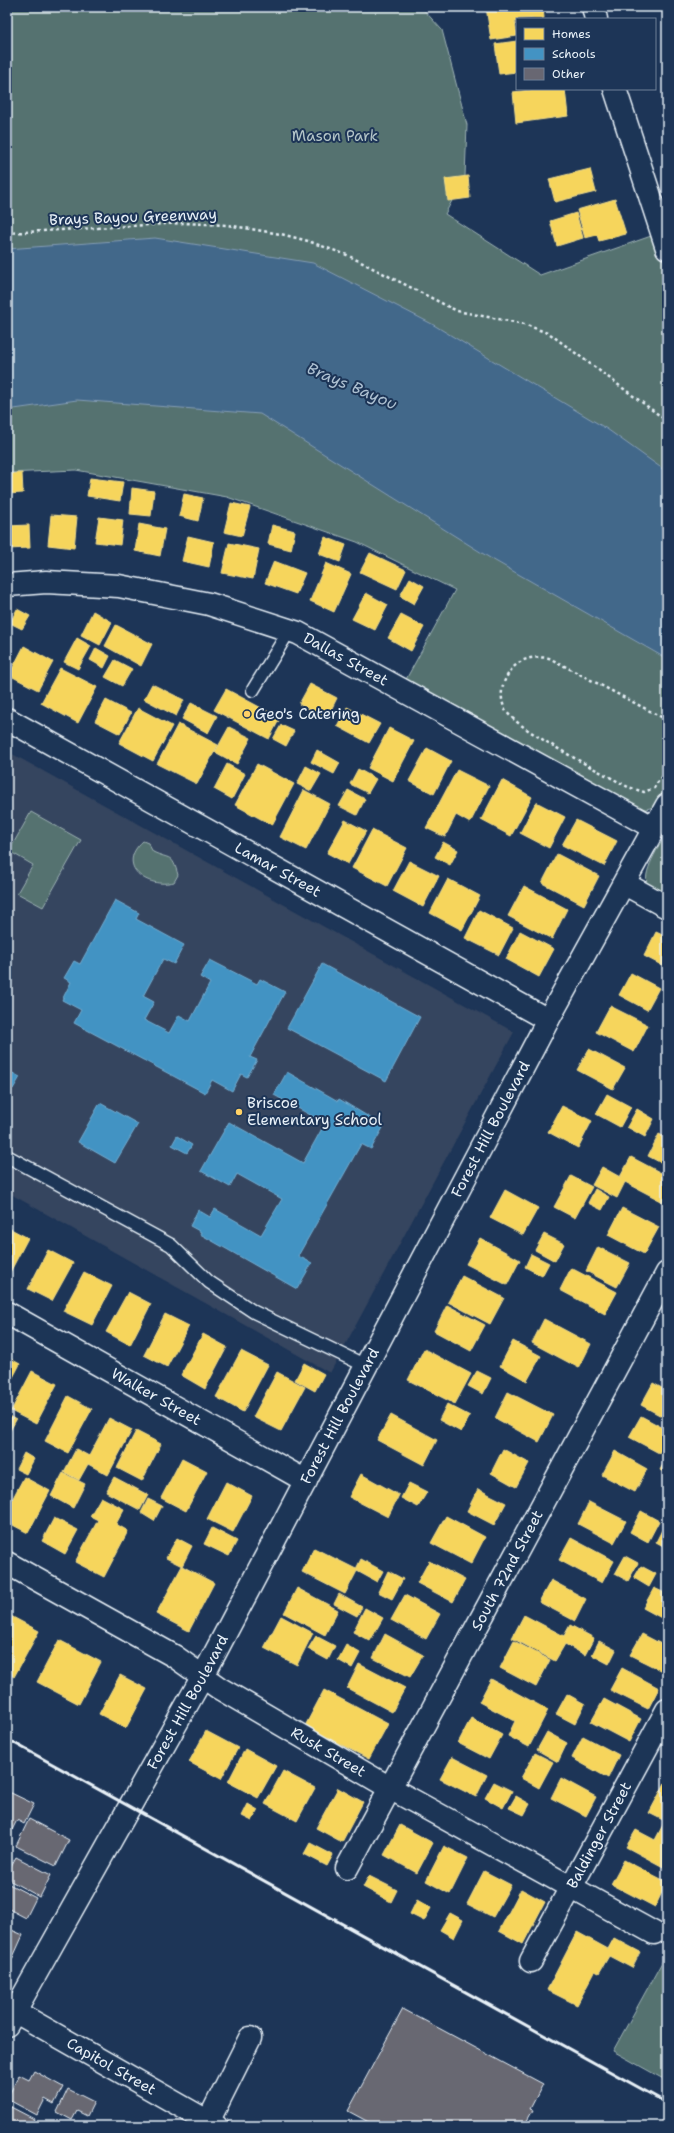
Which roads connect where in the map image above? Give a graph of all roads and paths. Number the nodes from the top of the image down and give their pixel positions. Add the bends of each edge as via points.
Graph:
1 (593, 7) edge
2 (596, 18) edge
3 (615, 90) edge
4 (7, 233) edge
5 (667, 248) edge
6 (667, 421) edge
7 (7, 585) edge
8 (289, 630) junction
9 (253, 690) dead end
10 (7, 719) edge
11 (667, 720) edge
12 (667, 768) edge
13 (667, 805) edge
14 (654, 828) junction
15 (625, 884) junction
16 (667, 907) edge
17 (548, 1020) junction
18 (7, 1156) edge
19 (667, 1273) edge
20 (661, 1300) edge
21 (7, 1313) edge
22 (366, 1366) junction
23 (306, 1481) junction
24 (7, 1563) edge
25 (203, 1676) junction
26 (667, 1710) edge
27 (390, 1788) junction
28 (347, 1868) dead end
29 (571, 1887) junction
30 (654, 1933) dead end
31 (531, 1961) dead end
32 (10, 2014) edge
33 (250, 2038) dead end
34 (210, 2125) edge

1 - 2 street
3 - 5 street
4 - 6 path, Brays Bayou Greenway via 183,223 227,225 308,241 347,254 457,310 524,324 550,334
7 - 8 street, Dallas Street via 46,582 119,586 209,604
8 - 9 lane
8 - 14 street, Dallas Street
10 - 17 street, Lamar Street
11 - 12 path via 549,658 536,656 523,660 514,666 502,688 506,711 523,727 628,787 644,792 654,788
13 - 14 street, Forest Hill Boulevard
14 - 15 street, Forest Hill Boulevard
15 - 16 street
15 - 17 street, Forest Hill Boulevard
17 - 22 street, Forest Hill Boulevard
18 - 22 lane via 171,1245 209,1282 254,1312
19 - 20 street, South 72nd Street
20 - 27 street, South 72nd Street
21 - 23 street, Walker Street
22 - 23 street, Forest Hill Boulevard
23 - 25 street, Forest Hill Boulevard
24 - 25 street, Rusk Street via 174,1656
25 - 27 street, Rusk Street via 219,1688
25 - 32 street, Forest Hill Boulevard
26 - 29 street, Baldinger Street
27 - 28 street, South 72nd Street
27 - 29 street, Rusk Street
29 - 30 street, Rusk Street
29 - 31 street, Baldinger Street
32 - 34 street, Capitol Street
33 - 34 street

